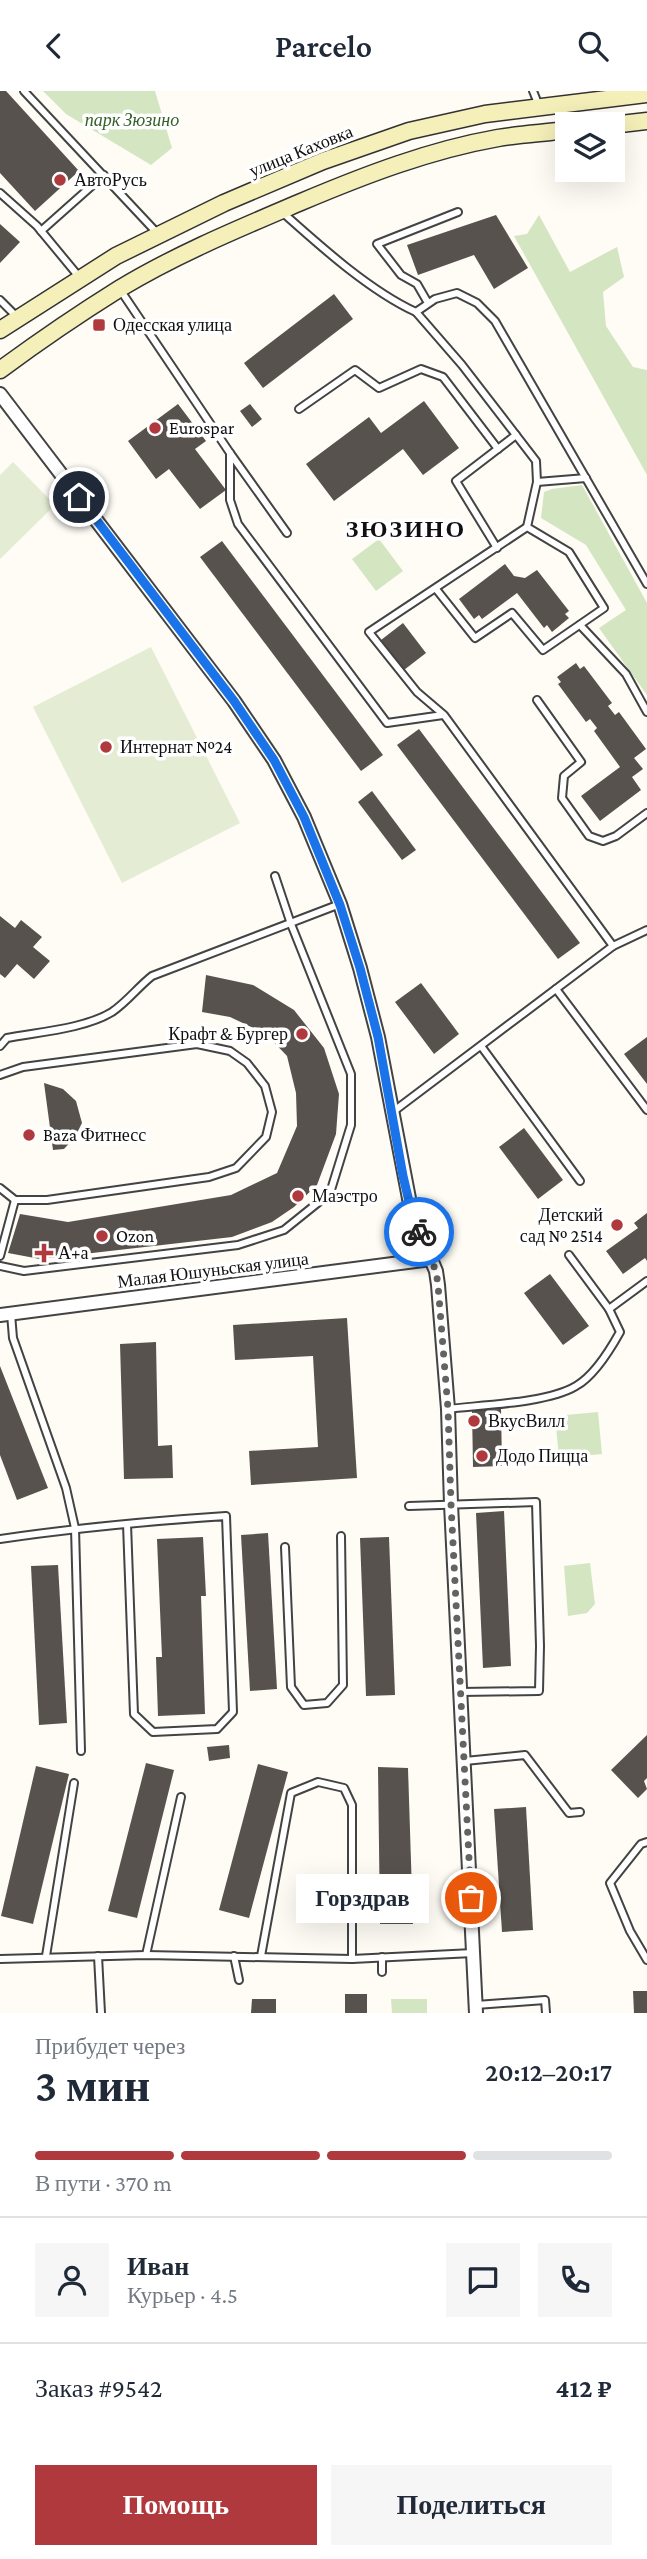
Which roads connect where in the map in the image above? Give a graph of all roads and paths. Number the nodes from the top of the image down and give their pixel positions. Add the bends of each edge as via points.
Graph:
1 (24, 91) edge
2 (647, 94) edge
3 (536, 98) edge
4 (647, 121) edge
5 (625, 124) edge
6 (555, 131) edge
7 (104, 175) junction
8 (0, 193) edge
9 (281, 211) junction
10 (457, 212) dead end
11 (41, 231) junction
12 (159, 235) junction
13 (80, 279) junction
14 (120, 289) junction
15 (0, 300) edge
16 (428, 303) junction
17 (416, 312) junction
18 (19, 319) junction
19 (0, 330) edge
20 (0, 370) edge
21 (0, 394) edge
22 (299, 409) dead end
23 (516, 435) junction
24 (498, 449) junction
25 (230, 453) junction
26 (586, 478) junction
27 (537, 482) junction
28 (527, 527) junction
29 (287, 533) dead end
30 (497, 548) junction
31 (647, 584) edge
32 (436, 589) junction
33 (580, 625) junction
34 (537, 700) dead end
35 (647, 712) edge
36 (443, 715) junction
37 (647, 813) edge
38 (275, 876) dead end
39 (340, 905) junction
40 (291, 924) junction
41 (647, 930) edge
42 (612, 946) junction
43 (556, 989) junction
44 (0, 1046) edge
45 (481, 1046) junction
46 (0, 1075) edge
47 (647, 1110) edge
48 (392, 1113) junction
49 (580, 1181) dead end
50 (0, 1188) edge
51 (15, 1200) junction
52 (569, 1255) dead end
53 (0, 1256) edge
54 (431, 1259) junction
55 (0, 1266) edge
56 (647, 1281) edge
57 (609, 1309) junction
58 (6, 1314) edge
59 (448, 1409) junction
60 (451, 1504) junction
61 (409, 1506) dead end
62 (127, 1524) junction
63 (75, 1528) junction
64 (341, 1536) dead end
65 (0, 1539) edge
66 (285, 1547) dead end
67 (461, 1692) junction
68 (80, 1751) dead end
69 (465, 1761) junction
70 (74, 1783) dead end
71 (181, 1797) dead end
72 (580, 1812) dead end
73 (647, 1842) edge
74 (474, 1952) junction
75 (146, 1955) junction
76 (234, 1955) junction
77 (46, 1956) junction
78 (98, 1956) junction
79 (261, 1956) junction
80 (382, 1957) junction
81 (0, 1959) edge
82 (352, 1959) junction
83 (647, 1959) edge
84 (382, 1972) dead end
85 (239, 1980) dead end
86 (476, 2009) edge
87 (101, 2013) edge
88 (546, 2013) edge

1 - 7 lane
2 - 3 main road, улица Каховка
3 - 12 main road, улица Каховка via 409,131 323,161
4 - 5 main road
6 - 9 main road via 499,138 409,161
7 - 11 lane
7 - 12 lane
8 - 11 lane
9 - 14 main road
9 - 17 lane via 346,267
10 - 16 lane via 377,244
11 - 13 lane
12 - 13 main road, улица Каховка
13 - 18 main road, улица Каховка
14 - 20 main road
14 - 25 lane
15 - 18 lane
16 - 17 lane
16 - 26 lane via 457,293 477,303 495,321
17 - 23 lane
18 - 19 main road, улица Каховка
21 - 39 street via 274,760 304,817
22 - 24 lane via 355,370 379,388 421,369 443,377
23 - 24 lane
23 - 27 lane via 536,461
24 - 30 lane via 456,481
25 - 29 lane
25 - 36 lane via 230,500 238,524 387,723
26 - 27 lane
26 - 31 lane
27 - 28 lane
28 - 30 lane
28 - 33 lane via 569,552 604,608
30 - 32 lane
32 - 33 lane via 475,638 512,613 543,650
32 - 36 lane via 369,632 417,692
33 - 35 lane via 625,674
34 - 37 lane via 581,762 564,776 562,798 589,836 610,839
36 - 42 lane
38 - 40 lane
39 - 40 lane
39 - 48 street via 378,1037
40 - 44 lane via 152,976 125,1002 88,1023 7,1038
40 - 55 lane via 351,1074 351,1125 330,1193 284,1230 238,1244 24,1271
41 - 42 lane
42 - 43 lane
43 - 45 lane
43 - 47 lane
45 - 48 lane
45 - 49 lane
46 - 51 lane via 23,1067 197,1044 230,1051 247,1063 265,1086 272,1112 265,1137 236,1168 209,1177 47,1200
48 - 54 street via 412,1214
50 - 51 lane
51 - 53 lane
52 - 57 lane
54 - 58 street, Малая Юшуньская улица
54 - 59 street via 438,1285
56 - 57 lane
57 - 59 lane via 620,1332 608,1353 576,1386 537,1399
58 - 63 lane via 66,1488
59 - 60 street
60 - 61 lane
60 - 67 street
60 - 67 lane via 536,1502 539,1691
62 - 62 lane via 134,1714 153,1732 217,1729 233,1711 226,1516
62 - 63 lane
63 - 65 lane
63 - 68 lane
64 - 66 lane via 343,1685 327,1703 304,1705 291,1687
67 - 69 street
69 - 72 lane via 525,1755 569,1813
69 - 74 street
70 - 77 lane
71 - 75 lane
73 - 83 lane via 610,1883
74 - 80 lane
74 - 86 street
75 - 76 lane
75 - 78 lane
76 - 79 lane
76 - 85 lane
77 - 78 lane
77 - 81 lane
78 - 87 lane
79 - 82 lane
79 - 82 lane via 291,1793 318,1782 344,1788 352,1805
80 - 82 lane
80 - 84 lane
86 - 88 lane via 545,2000

